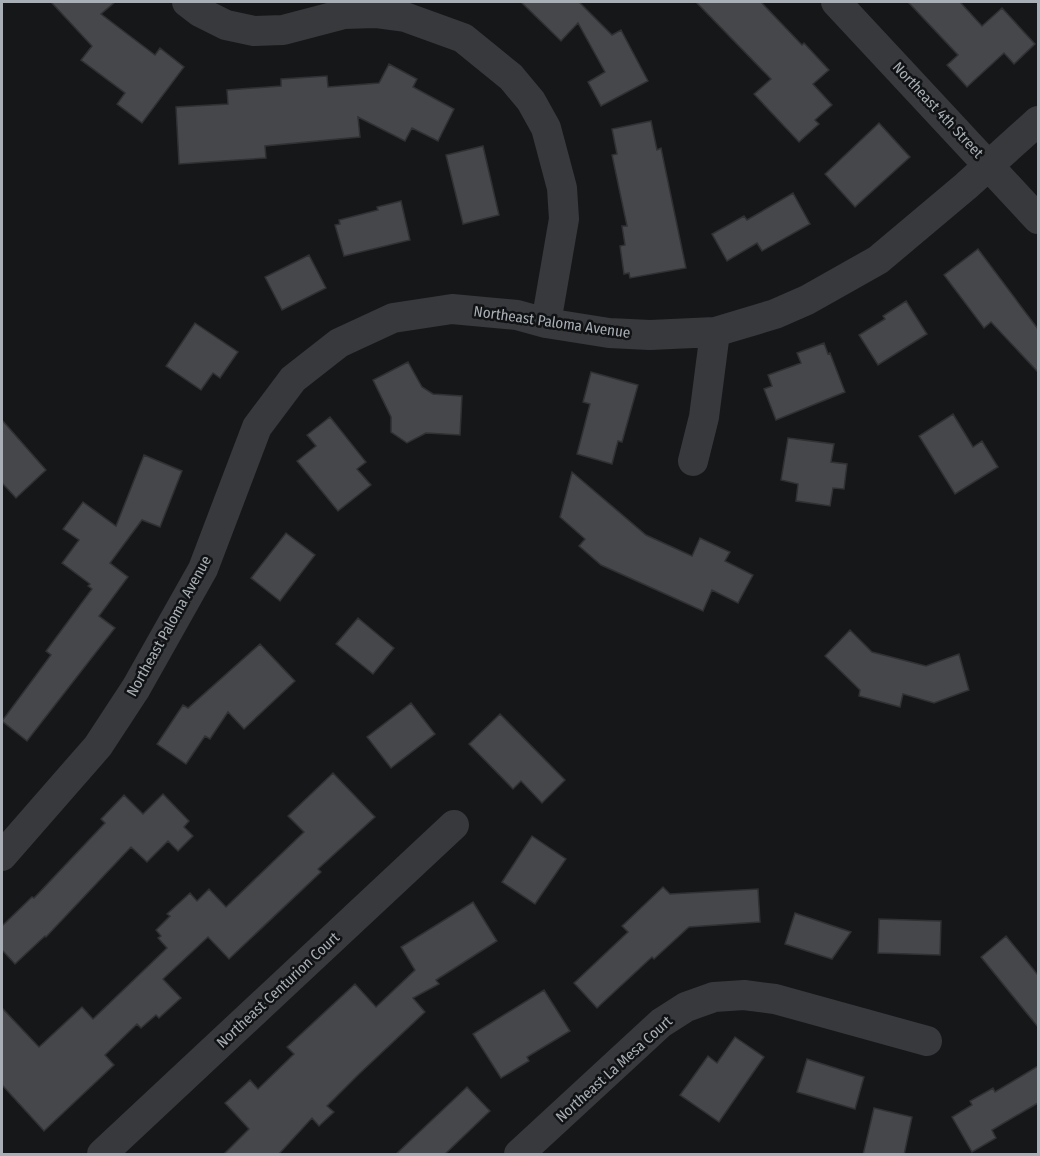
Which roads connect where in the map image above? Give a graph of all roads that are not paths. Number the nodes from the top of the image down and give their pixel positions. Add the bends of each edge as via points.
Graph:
1 (187, 2) edge
2 (836, 2) edge
3 (1038, 121) edge
4 (990, 165) junction
5 (1038, 219) edge
6 (546, 322) junction
7 (715, 332) junction
8 (693, 461) dead end
9 (454, 825) dead end
10 (2, 856) edge
11 (927, 1041) dead end
12 (102, 1155) edge
13 (519, 1155) edge

1 - 6 street via 226,25 254,31 283,30 344,14 405,17 463,38 511,77 546,128 562,188 564,219
2 - 4 street, Northeast 4th Street
3 - 4 street, Northeast Paloma Avenue
4 - 5 street, Northeast 4th Street
4 - 7 street, Northeast Paloma Avenue via 878,260 807,300
6 - 7 street, Northeast Paloma Avenue via 609,333
6 - 10 street, Northeast Paloma Avenue via 452,309 393,318 339,343 293,380 257,427 203,569 136,688 98,746
7 - 8 street via 704,417
9 - 12 street, Northeast Centurion Court
11 - 13 street, Northeast La Mesa Court via 775,999 744,994 714,997 686,1007 661,1023

